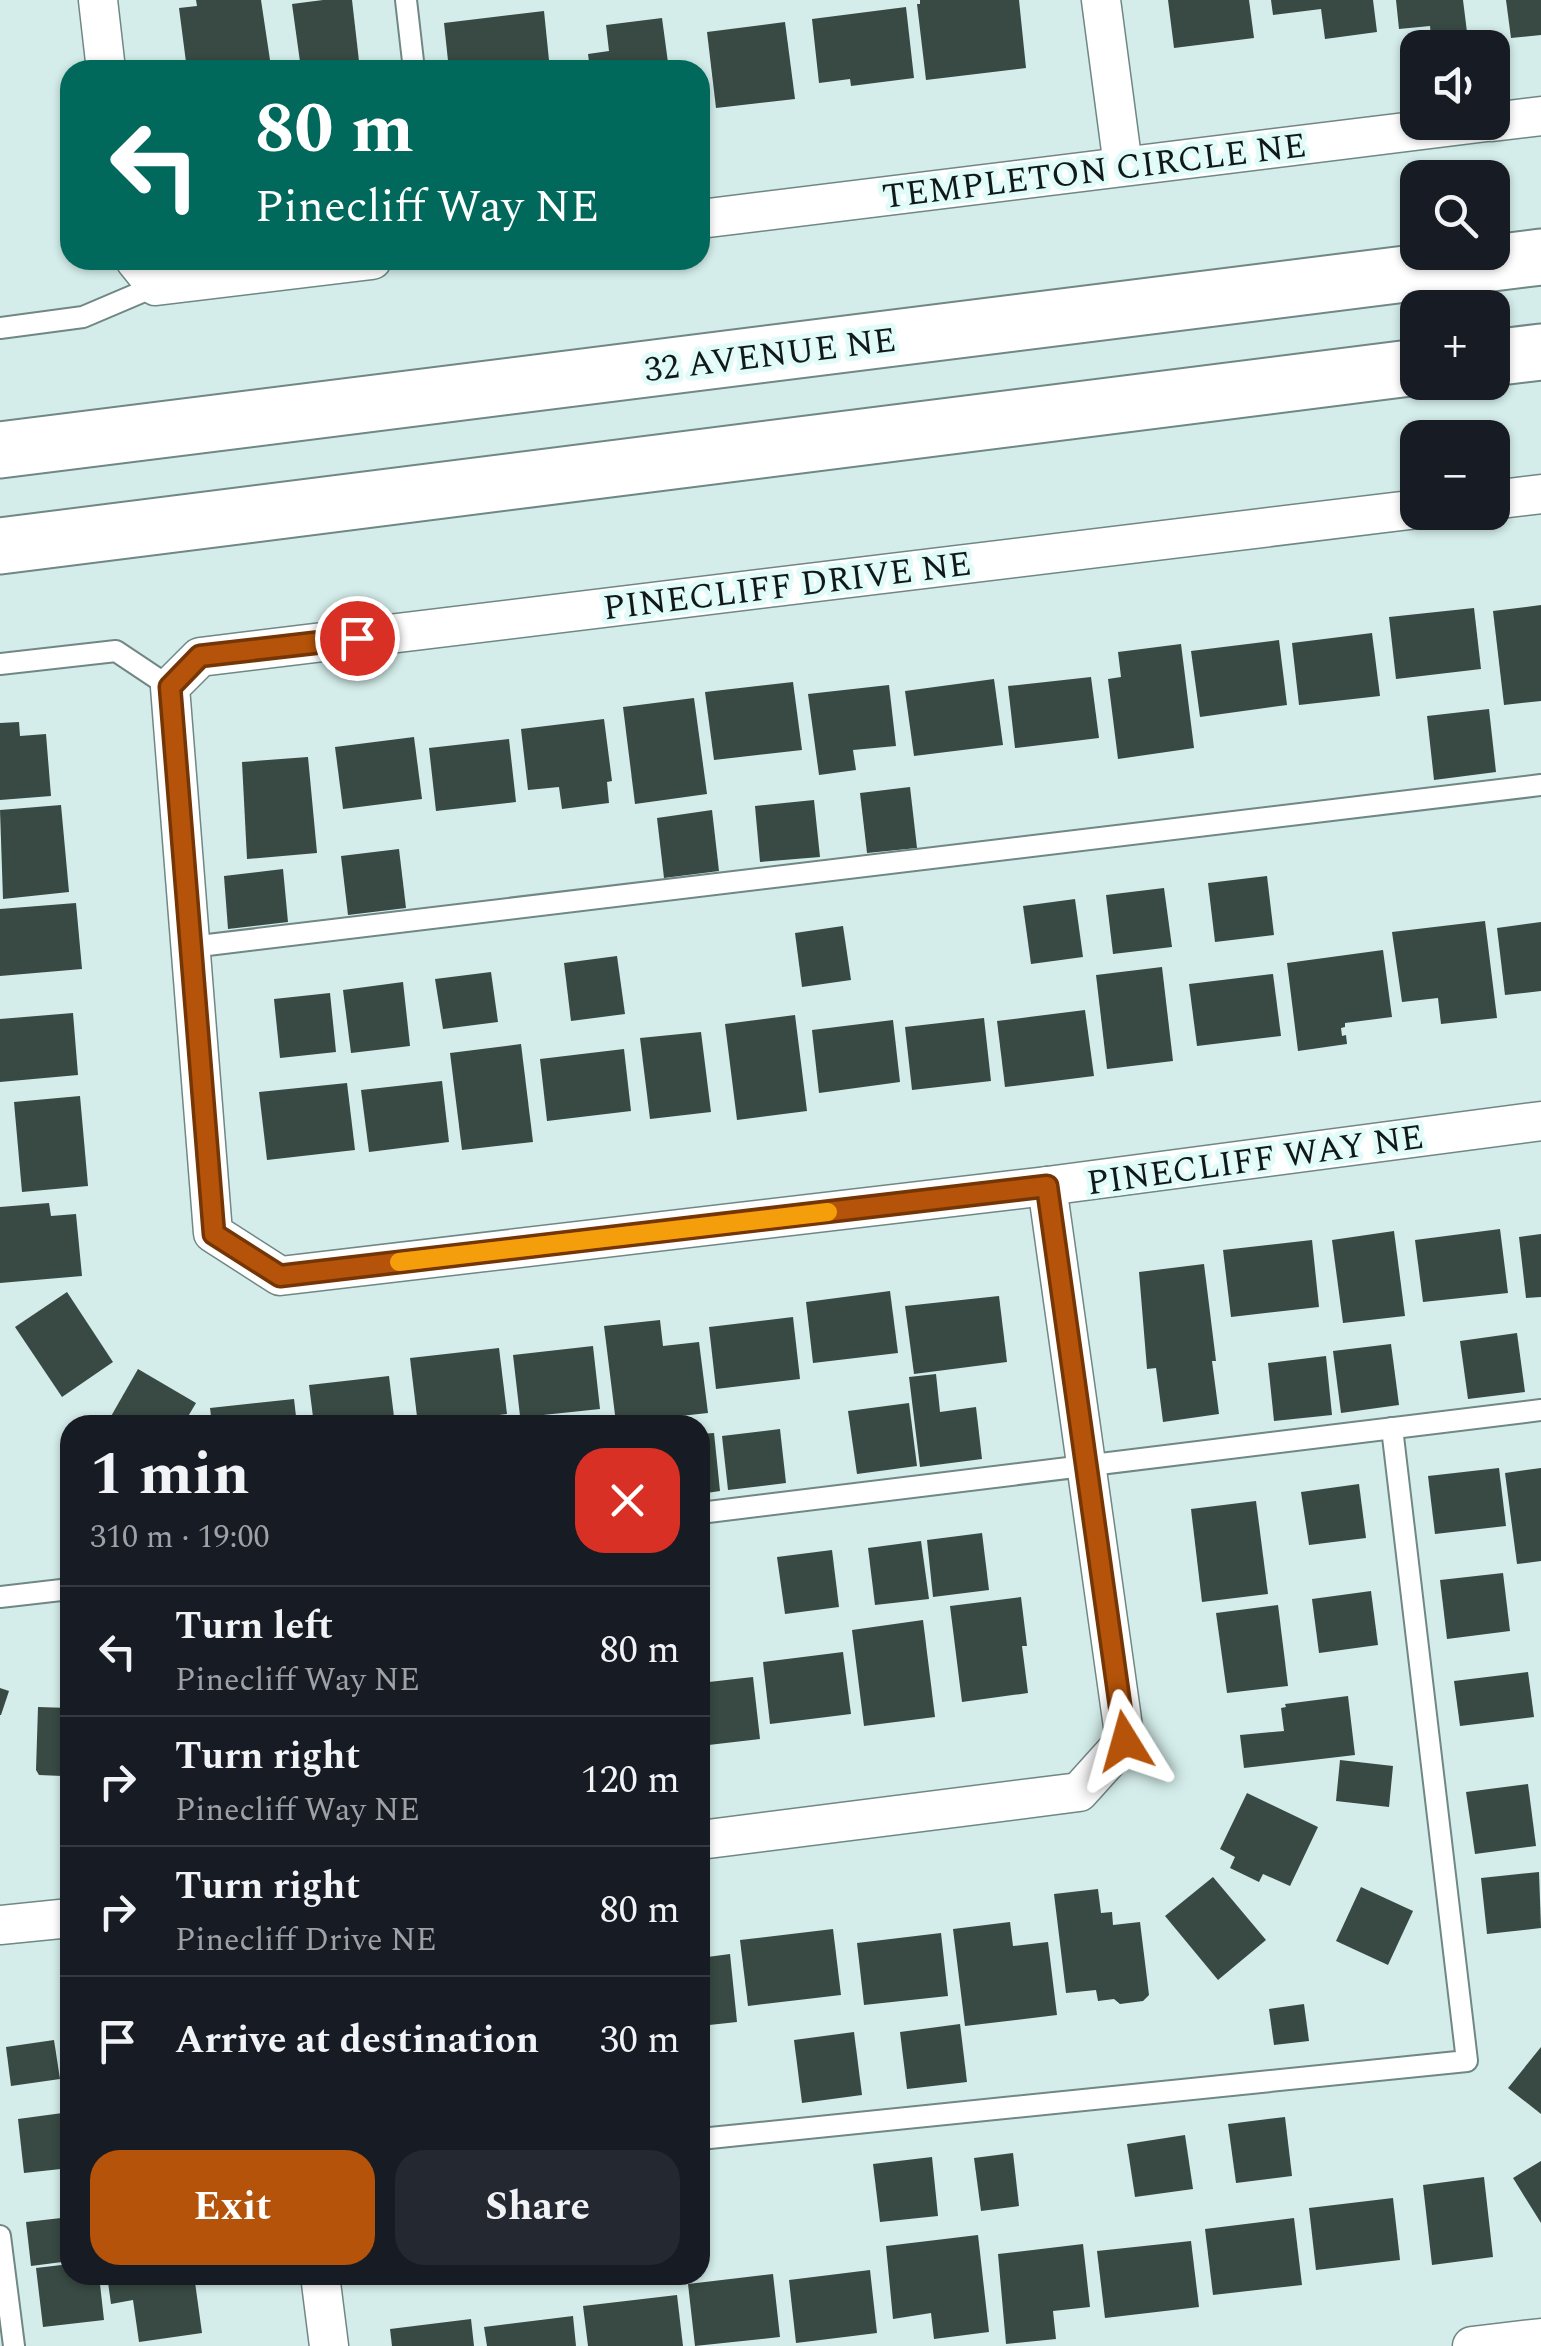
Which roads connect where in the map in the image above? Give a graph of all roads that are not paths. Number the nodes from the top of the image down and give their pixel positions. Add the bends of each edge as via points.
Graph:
1 (98, 0) edge
2 (406, 0) edge
3 (1101, 0) edge
4 (105, 60) edge
5 (413, 60) edge
6 (1541, 116) edge
7 (1510, 120) edge
8 (1400, 133) edge
9 (1123, 166) junction
10 (710, 218) edge
11 (1541, 258) edge
12 (198, 270) edge
13 (146, 273) edge
14 (0, 328) edge
15 (1541, 352) edge
16 (1510, 356) edge
17 (1400, 369) edge
18 (0, 450) edge
19 (1541, 494) edge
20 (1510, 498) edge
21 (1400, 510) edge
22 (0, 546) edge
23 (0, 664) edge
24 (170, 687) junction
25 (1541, 785) edge
26 (190, 947) junction
27 (1541, 1120) edge
28 (1047, 1186) junction
29 (1541, 1410) edge
30 (1392, 1428) junction
31 (1087, 1466) junction
32 (710, 1512) edge
33 (60, 1589) edge
34 (0, 1597) edge
35 (710, 1839) edge
36 (60, 1919) edge
37 (0, 1926) edge
38 (710, 2138) edge
39 (0, 2236) edge
40 (321, 2285) edge
41 (1541, 2338) edge
42 (14, 2346) edge
43 (328, 2346) edge
44 (1472, 2346) edge

1 - 4 street
2 - 5 lane
3 - 9 street
6 - 7 street, TEMPLETON CIRCLE NE
8 - 9 street, TEMPLETON CIRCLE NE
9 - 10 street, TEMPLETON CIRCLE NE
11 - 18 main road, 32 AVENUE NE
12 - 13 street
13 - 14 lane via 82,317
15 - 16 main road
17 - 22 main road
19 - 20 street
21 - 24 street, PINECLIFF DRIVE NE via 200,656
23 - 24 lane via 116,650
24 - 26 street, PINECLIFF WAY NE
25 - 26 lane
26 - 28 street, PINECLIFF WAY NE via 214,1234 280,1276
27 - 28 street, PINECLIFF WAY NE
28 - 31 street
29 - 30 lane
30 - 31 lane
30 - 38 lane via 1467,2061
31 - 32 lane
31 - 35 street via 1125,1741 1079,1792
33 - 34 lane
36 - 37 street
39 - 42 lane
40 - 43 street
41 - 44 street

